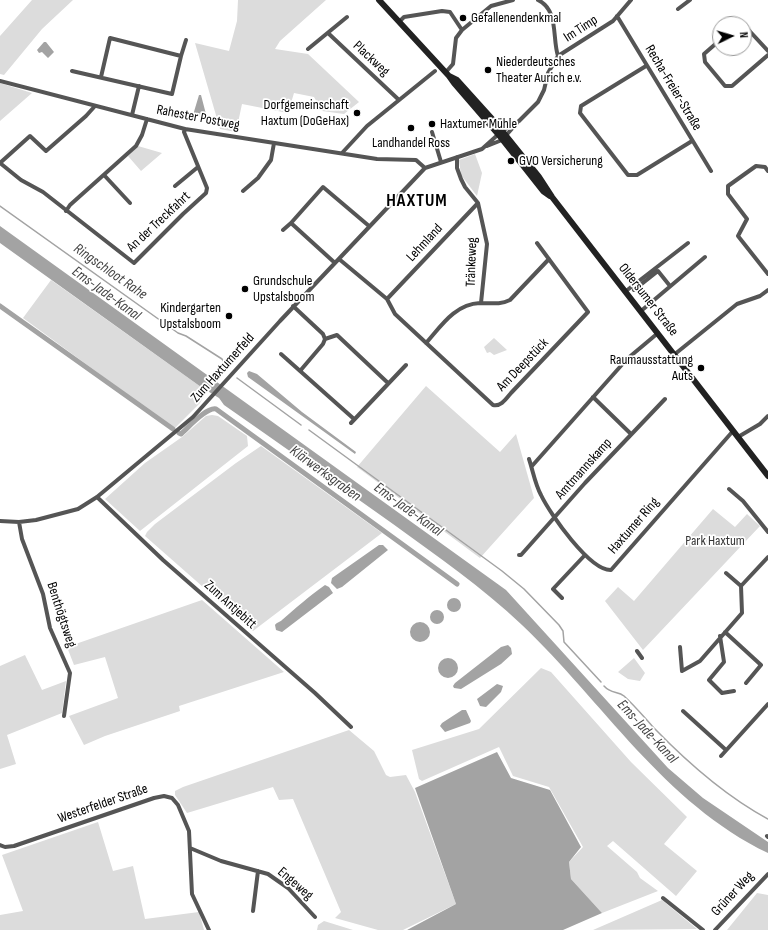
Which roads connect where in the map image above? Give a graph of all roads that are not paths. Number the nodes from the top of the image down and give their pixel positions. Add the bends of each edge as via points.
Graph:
1 (379, 0) edge
2 (513, 0) edge
3 (538, 0) edge
4 (630, 0) edge
5 (690, 0) edge
6 (678, 9) dead end
7 (617, 16) junction
8 (347, 17) dead end
9 (400, 22) junction
10 (462, 30) junction
11 (328, 34) junction
12 (752, 35) edge
13 (186, 40) dead end
14 (712, 47) edge
15 (308, 50) dead end
16 (768, 52) edge
17 (768, 55) edge
18 (181, 56) junction
19 (558, 56) junction
20 (646, 66) junction
21 (72, 71) dead end
22 (435, 71) dead end
23 (447, 74) junction
24 (101, 77) junction
25 (0, 81) edge
26 (139, 86) junction
27 (399, 100) junction
28 (95, 106) junction
29 (132, 115) junction
30 (147, 119) junction
31 (519, 121) junction
32 (185, 129) junction
33 (432, 132) dead end
34 (500, 132) junction
35 (505, 138) junction
36 (692, 141) junction
37 (274, 142) junction
38 (487, 146) junction
39 (342, 153) junction
40 (457, 157) junction
41 (441, 162) junction
42 (0, 163) edge
43 (198, 167) junction
44 (425, 168) junction
45 (768, 171) edge
46 (711, 172) dead end
47 (104, 175) junction
48 (175, 186) dead end
49 (243, 191) dead end
50 (130, 203) dead end
51 (478, 203) junction
52 (66, 211) junction
53 (291, 223) junction
54 (369, 226) junction
55 (283, 230) dead end
56 (537, 243) dead end
57 (688, 243) dead end
58 (705, 257) dead end
59 (339, 259) junction
60 (549, 259) junction
61 (335, 263) junction
62 (768, 274) edge
63 (670, 286) junction
64 (634, 290) dead end
65 (768, 290) edge
66 (626, 291) junction
67 (387, 300) junction
68 (481, 303) junction
69 (293, 306) junction
70 (641, 311) junction
71 (658, 333) junction
72 (325, 339) junction
73 (426, 343) junction
74 (281, 354) dead end
75 (674, 354) junction
76 (406, 365) dead end
77 (300, 371) junction
78 (388, 384) junction
79 (593, 397) junction
80 (665, 399) dead end
81 (768, 416) edge
82 (354, 419) junction
83 (350, 423) dead end
84 (733, 431) junction
85 (631, 434) junction
86 (738, 437) junction
87 (530, 459) dead end
88 (532, 466) junction
89 (768, 476) edge
90 (729, 489) dead end
91 (97, 497) junction
92 (554, 519) junction
93 (0, 521) edge
94 (19, 522) junction
95 (768, 532) edge
96 (519, 555) dead end
97 (584, 555) junction
98 (768, 557) edge
99 (726, 573) dead end
100 (741, 586) junction
101 (562, 598) dead end
102 (725, 632) junction
103 (720, 636) junction
104 (680, 647) dead end
105 (637, 651) dead end
106 (642, 658) dead end
107 (746, 683) dead end
108 (734, 691) dead end
109 (768, 704) edge
110 (683, 711) dead end
111 (64, 716) dead end
112 (351, 727) dead end
113 (726, 750) junction
114 (721, 756) dead end
115 (0, 845) edge
116 (190, 848) junction
117 (258, 871) junction
118 (768, 874) edge
119 (663, 898) dead end
120 (253, 911) dead end
121 (315, 917) dead end
122 (209, 930) edge
123 (703, 930) edge
124 (715, 930) edge

1 - 9 main road, Oldersumer Straße
2 - 10 street via 491,6
3 - 19 street via 548,7 552,16
4 - 7 street, Im Timp
5 - 6 street
7 - 19 street, Im Timp
7 - 20 street, Recha-Freier-Straße
8 - 11 street
9 - 10 street via 404,17 442,10 450,12
9 - 23 main road, Oldersumer Straße
10 - 23 street via 456,38 453,64
11 - 15 street
11 - 27 street, Plackweg
12 - 16 street
13 - 18 street
14 - 17 street via 704,54 705,62 725,86 732,86
18 - 24 street via 110,38
18 - 26 street via 172,94
19 - 31 street, Im Timp via 548,73 538,102
20 - 36 street, Recha-Freier-Straße
20 - 36 street via 581,106 580,113 628,175 637,175
21 - 24 street
22 - 27 street
23 - 34 main road, Oldersumer Straße via 457,80
24 - 26 street
25 - 28 street, Rahester Postweg
26 - 29 street
27 - 39 street via 367,126
28 - 29 street, Rahester Postweg
28 - 42 street via 46,151 30,136
29 - 30 street, Rahester Postweg
30 - 32 street, Rahester Postweg
30 - 47 street via 136,146
31 - 34 street, Im Timp
31 - 35 street
32 - 37 street, Rahester Postweg
32 - 43 street, An der Treckfahrt
33 - 41 street
34 - 35 main road, Oldersumer Straße
34 - 38 street
35 - 38 street
35 - 66 main road, Oldersumer Straße via 546,186
36 - 46 street, Recha-Freier-Straße
37 - 39 street, Rahester Postweg
37 - 49 street via 271,160 258,178
38 - 40 street
39 - 44 street, Rahester Postweg via 377,159 416,160
40 - 41 street
40 - 51 street, Tränkeweg via 461,179
41 - 44 street
42 - 52 street
43 - 48 street, An der Treckfahrt
43 - 52 street, An der Treckfahrt via 207,188 206,193 134,263
44 - 54 street, Zum Haxtumerfeld
45 - 62 street via 764,167 756,166 728,186 728,194 747,219 738,236
47 - 50 street
47 - 52 street
51 - 67 street, Lehmland
51 - 68 street, Tränkeweg via 487,244
53 - 54 street via 323,187
53 - 55 street
53 - 61 street
54 - 59 street, Zum Haxtumerfeld
56 - 60 street, Am Deepstück
57 - 66 street
58 - 63 street
59 - 61 street, Zum Haxtumerfeld
59 - 67 street, Am Deepstück
60 - 68 street via 510,300 503,304
60 - 73 street, Am Deepstück via 588,312 500,404 493,405
61 - 69 street, Zum Haxtumerfeld
63 - 64 street via 658,271
63 - 70 street
65 - 75 street via 760,296 737,304
66 - 70 main road, Oldersumer Straße
67 - 73 street, Am Deepstück via 395,314
68 - 73 street via 459,308
69 - 72 street via 323,334
69 - 91 street, Zum Haxtumerfeld via 193,417
70 - 71 main road, Oldersumer Straße
71 - 75 main road, Oldersumer Straße
71 - 79 street via 627,359
72 - 77 street
72 - 78 street via 337,336
74 - 77 street
75 - 84 main road, Oldersumer Straße
76 - 78 street
77 - 82 street
78 - 82 street
79 - 85 street, Amtmannskamp
79 - 88 street
80 - 85 street, Amtmannskamp
81 - 86 street
82 - 83 street
84 - 86 main road, Oldersumer Straße
84 - 97 street, Haxtumer Ring via 610,570 603,571
85 - 92 street, Amtmannskamp
86 - 89 main road, Oldersumer Straße
87 - 88 street, Haxtumer Ring
88 - 92 street, Haxtumer Ring via 540,494
90 - 95 street via 743,501
91 - 94 street, Zum Haxtumerfeld via 78,509
91 - 112 street, Zum Antjebitt via 163,560
92 - 96 street, Amtmannskamp
92 - 97 street, Haxtumer Ring
93 - 94 street, Zum Haxtumerfeld
94 - 111 street, Benthögtsweg via 22,539 43,594 50,628 70,673
97 - 101 street via 553,589
98 - 100 street
99 - 100 street
100 - 102 street via 742,613
102 - 103 street
102 - 107 street via 761,665
103 - 104 street via 700,661 682,671
103 - 108 street via 724,662 709,680 722,693
105 - 106 street
109 - 113 street
110 - 113 street
113 - 114 street
115 - 116 street, Westerfelder Straße via 14,846 164,796 172,798 178,805 189,831
116 - 117 street, Engeweg
116 - 122 street, Westerfelder Straße via 192,894
117 - 120 street, Engeweg
117 - 121 street, Engeweg via 268,874 288,888
118 - 124 street, Grüner Weg
119 - 123 street

